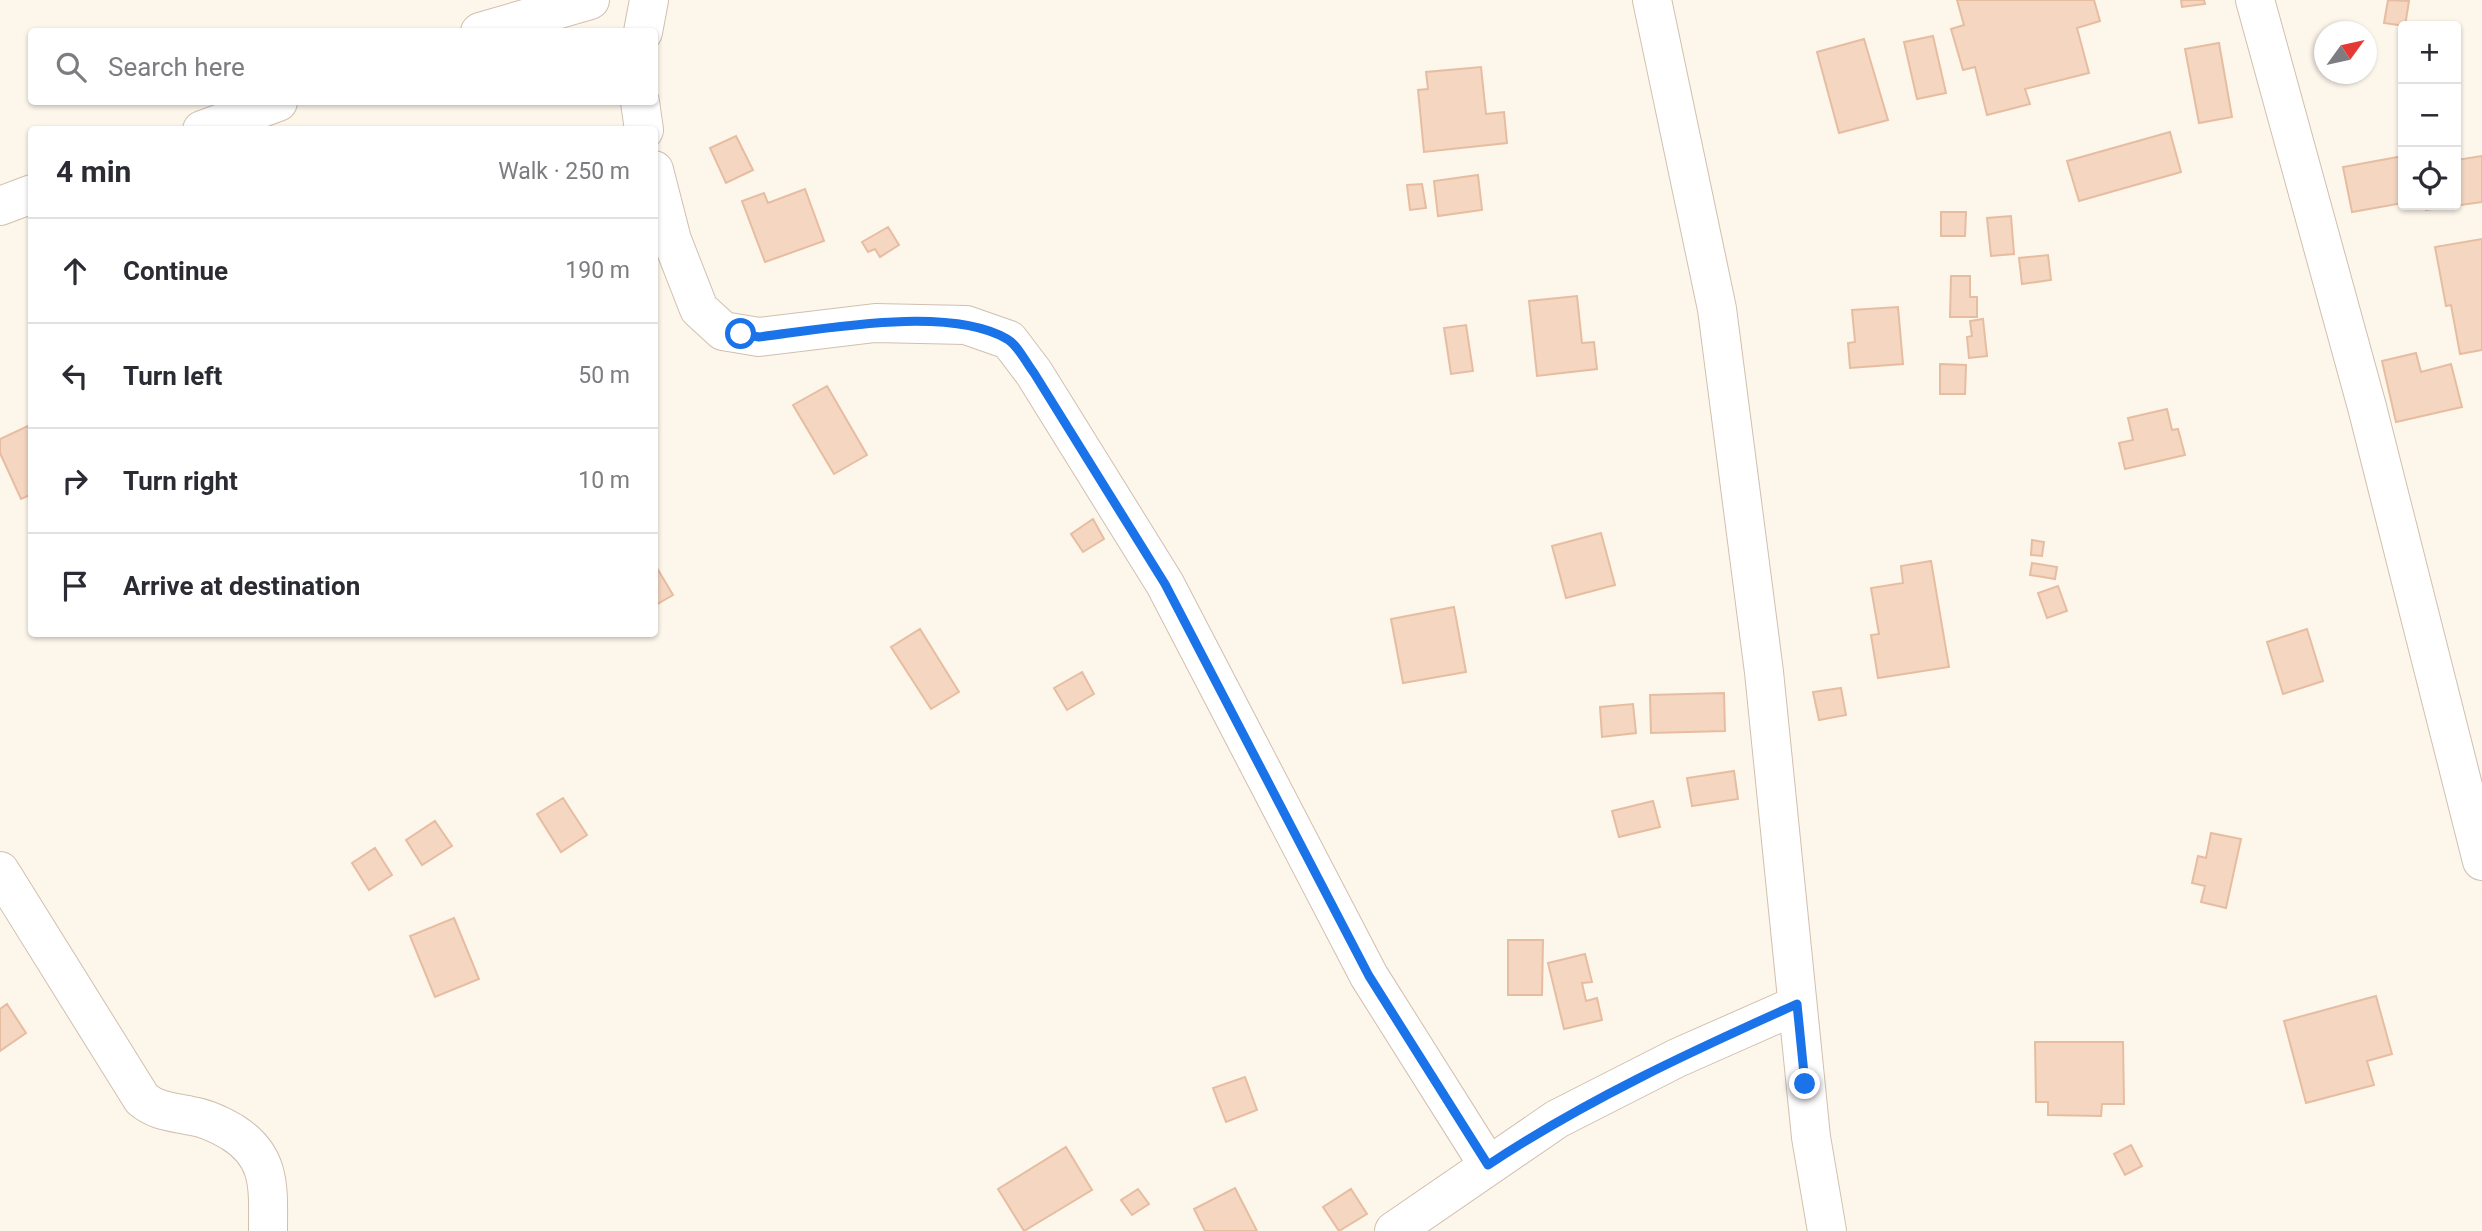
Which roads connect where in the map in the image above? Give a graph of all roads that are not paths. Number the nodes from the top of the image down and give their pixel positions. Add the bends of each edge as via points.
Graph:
1 (590, 0) edge
2 (649, 0) edge
3 (1652, 0) edge
4 (2255, 0) edge
5 (494, 28) edge
6 (644, 28) edge
7 (270, 105) edge
8 (640, 105) edge
9 (213, 126) edge
10 (643, 126) edge
11 (658, 186) edge
12 (28, 196) edge
13 (0, 206) edge
14 (2482, 861) edge
15 (0, 871) edge
16 (1797, 1004) junction
17 (1488, 1165) junction
18 (268, 1231) edge
19 (1394, 1231) edge
20 (1827, 1231) edge

1 - 5 street
2 - 6 street
3 - 16 street via 1717,309 1764,673
4 - 14 street via 2367,407
7 - 9 street
8 - 10 street
11 - 17 street via 672,240 699,309 723,331 759,337 875,323 966,324 1009,340 1165,584 1369,976
12 - 13 street
15 - 18 street via 142,1099 164,1111 221,1126 258,1153 265,1169
16 - 17 street via 1569,1113
16 - 20 street via 1811,1137
17 - 19 street

